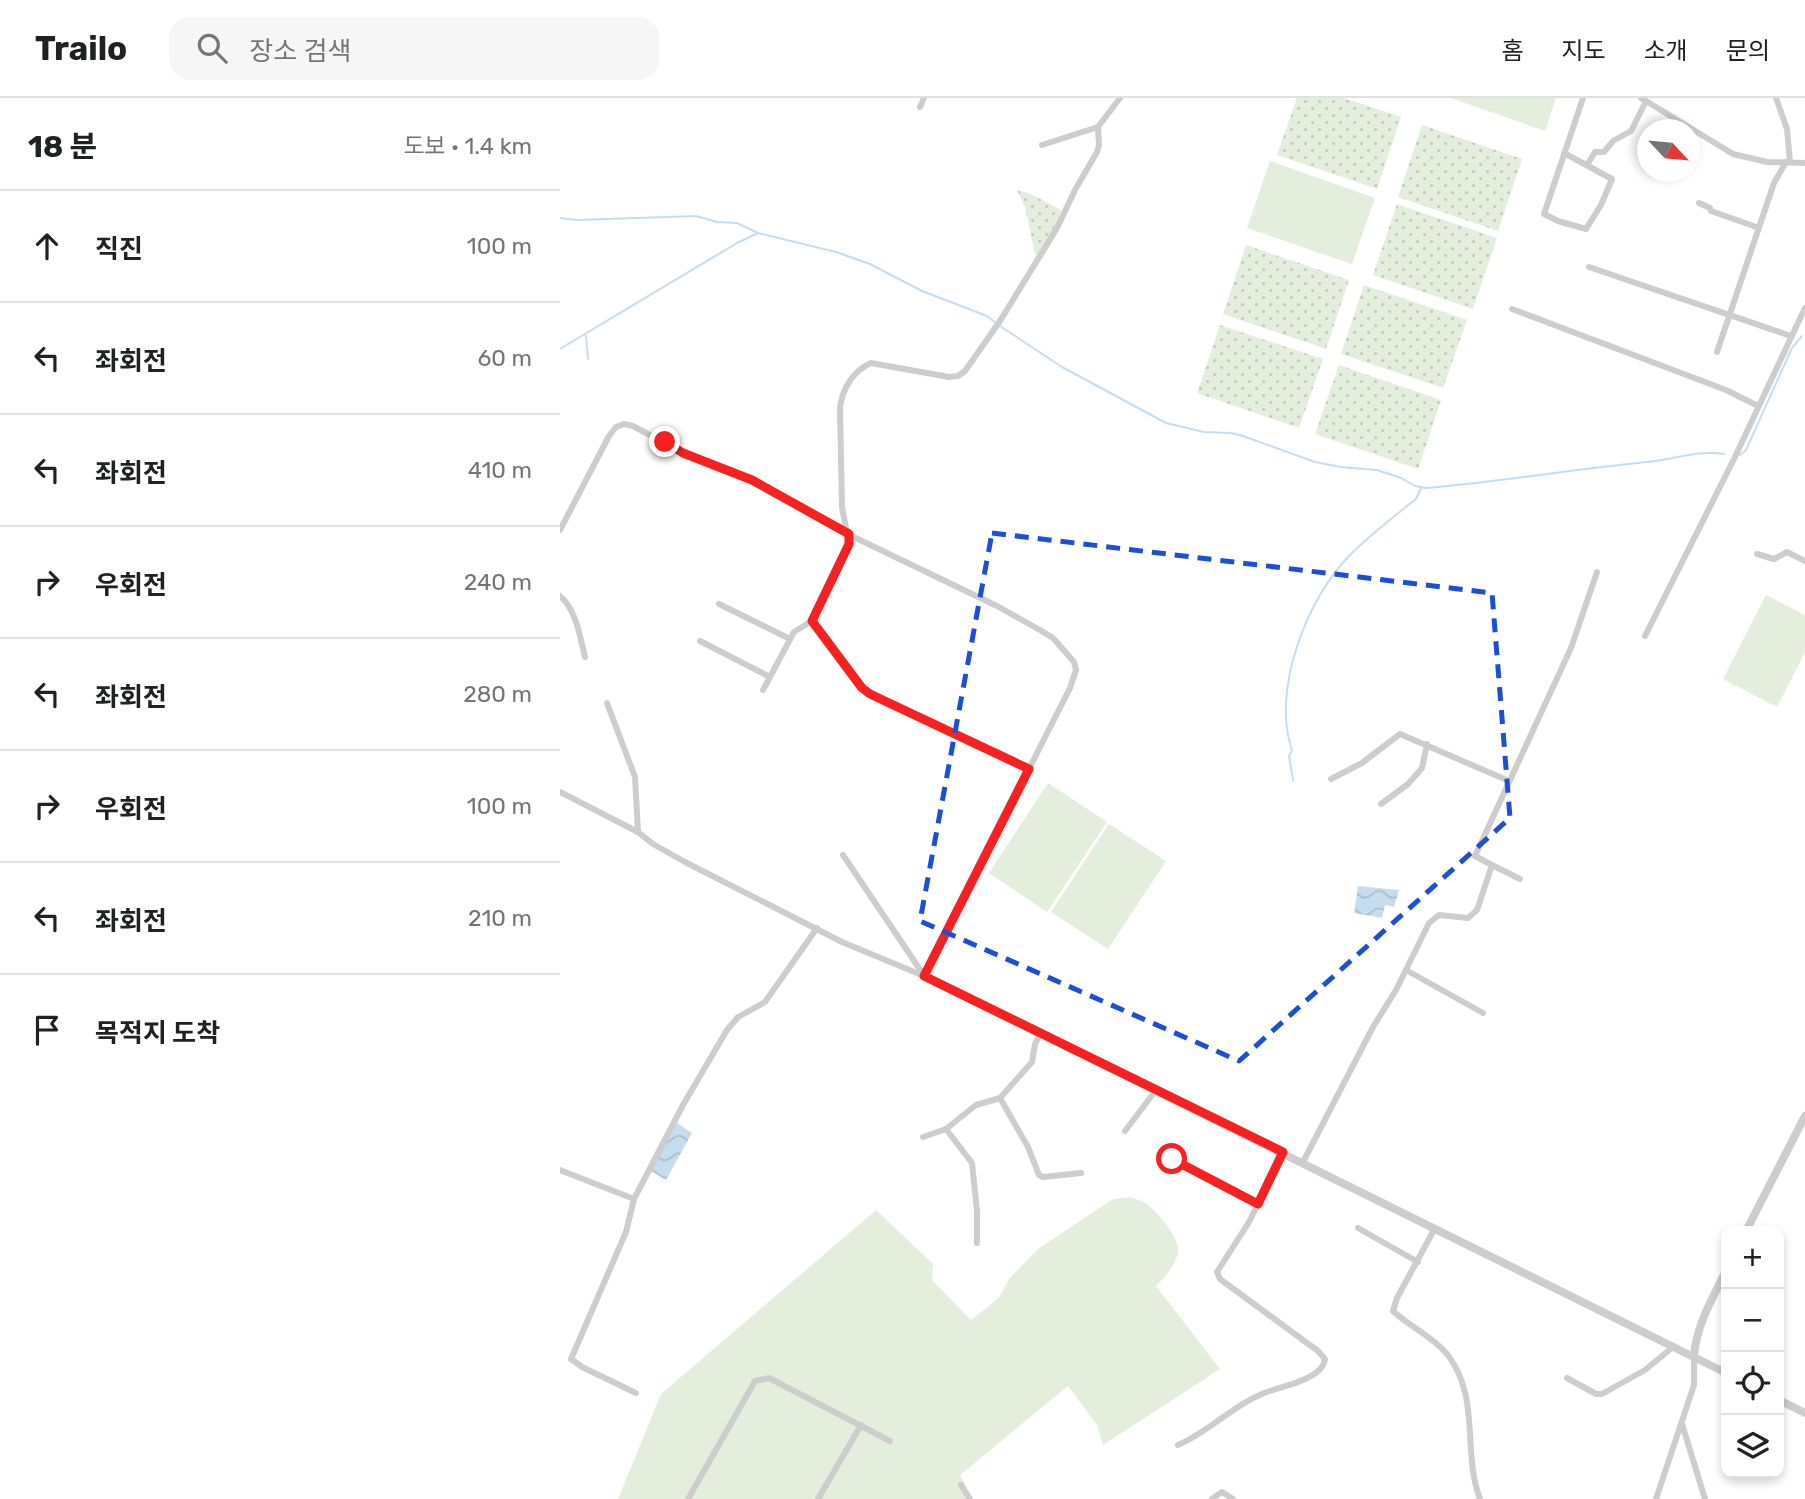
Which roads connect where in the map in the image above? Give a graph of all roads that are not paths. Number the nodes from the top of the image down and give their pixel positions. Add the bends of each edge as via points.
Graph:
1 (924, 98) edge
2 (1120, 98) edge
3 (1583, 98) edge
4 (1776, 98) edge
5 (1644, 100) edge
6 (920, 107) dead end
7 (1098, 127) junction
8 (1042, 145) dead end
9 (1564, 153) junction
10 (1788, 162) junction
11 (1805, 163) edge
12 (1587, 165) junction
13 (1699, 203) dead end
14 (1759, 228) junction
15 (1589, 268) dead end
16 (1805, 308) edge
17 (1512, 309) dead end
18 (1731, 314) junction
19 (1791, 336) junction
20 (1717, 352) dead end
21 (1758, 406) junction
22 (560, 530) edge
23 (849, 534) junction
24 (1757, 554) dead end
25 (1805, 561) edge
26 (1597, 572) dead end
27 (560, 596) edge
28 (719, 604) dead end
29 (812, 621) junction
30 (1646, 636) dead end
31 (790, 639) junction
32 (700, 641) dead end
33 (585, 657) dead end
34 (770, 677) junction
35 (763, 690) dead end
36 (607, 703) dead end
37 (1427, 744) junction
38 (1029, 769) junction
39 (1331, 779) dead end
40 (1509, 781) junction
41 (560, 792) edge
42 (1381, 804) dead end
43 (638, 831) junction
44 (844, 855) dead end
45 (1492, 865) junction
46 (1520, 879) dead end
47 (817, 928) junction
48 (1406, 970) junction
49 (924, 976) junction
50 (1483, 1013) dead end
51 (1041, 1033) junction
52 (1156, 1090) junction
53 (1000, 1098) junction
54 (1805, 1116) edge
55 (946, 1129) junction
56 (1125, 1131) dead end
57 (923, 1137) dead end
58 (1283, 1152) junction
59 (1172, 1159) dead end
60 (1303, 1161) junction
61 (560, 1170) edge
62 (1081, 1173) dead end
63 (634, 1199) junction
64 (1258, 1204) junction
65 (1749, 1226) edge
66 (1358, 1228) dead end
67 (1435, 1228) junction
68 (977, 1243) dead end
69 (1418, 1262) junction
70 (1721, 1282) edge
71 (1672, 1347) junction
72 (1694, 1356) junction
73 (1721, 1370) edge
74 (1567, 1378) dead end
75 (636, 1393) dead end
76 (1784, 1402) edge
77 (1805, 1413) edge
78 (1682, 1422) junction
79 (861, 1425) junction
80 (890, 1441) dead end
81 (1178, 1445) dead end
82 (961, 1485) dead end
83 (688, 1499) edge
84 (818, 1499) edge
85 (970, 1499) edge
86 (1212, 1499) edge
87 (1233, 1499) edge
88 (1480, 1499) edge
89 (1656, 1499) edge
90 (1705, 1499) edge

1 - 6 street
2 - 7 street
3 - 9 street
4 - 10 street via 1787,130
5 - 10 street via 1733,154
5 - 12 street via 1631,131 1604,152 1595,152
7 - 8 street
7 - 23 street via 1097,152 1042,255 965,371 958,376 871,363 846,386 840,408 842,507
9 - 12 street
9 - 12 street via 1545,214 1586,229 1612,179
10 - 11 street
10 - 14 street via 1774,183
13 - 14 street
14 - 18 street
15 - 18 street
16 - 19 street
17 - 21 street
18 - 19 street
18 - 20 street
19 - 21 street
21 - 30 street
22 - 23 street via 609,436 624,424 752,480
23 - 29 street via 849,544
23 - 38 street via 1040,630 1074,662 1075,676
24 - 25 street via 1774,559 1787,552
26 - 40 street via 1571,648
27 - 33 street via 573,616
28 - 31 street
29 - 31 street
29 - 38 street via 862,688
31 - 34 street
32 - 34 street
34 - 35 street
36 - 43 street via 635,777
37 - 39 street via 1396,735 1362,763
37 - 40 street
37 - 42 street via 1422,768
38 - 49 street
40 - 45 street via 1475,856
41 - 43 street
43 - 47 street via 685,862
44 - 49 street
45 - 46 street
45 - 48 street via 1477,910 1462,918 1434,917
47 - 49 street
47 - 63 street via 765,1002 738,1017 727,1030
48 - 50 street
48 - 60 street
49 - 51 street
51 - 52 street
51 - 53 street via 1032,1062
52 - 56 street
52 - 58 street
53 - 55 street via 976,1105
53 - 62 street via 1040,1175
54 - 65 street
55 - 57 street
55 - 68 street via 972,1163
58 - 60 street
58 - 64 street
59 - 64 street
60 - 67 street
61 - 63 street
63 - 75 street via 626,1232 571,1359
64 - 81 street via 1217,1272 1220,1279 1318,1351 1325,1363 1321,1370 1245,1403
66 - 69 street
67 - 69 street
67 - 71 street
69 - 88 street via 1393,1311 1434,1340 1458,1369 1465,1388
70 - 72 street via 1699,1328
71 - 72 street
71 - 74 street via 1646,1370 1602,1394
72 - 73 street
72 - 78 street via 1694,1385
76 - 77 street
78 - 89 street
78 - 90 street
79 - 80 street
79 - 83 street via 761,1378 755,1381
79 - 84 street
82 - 85 street
86 - 87 street via 1222,1492

